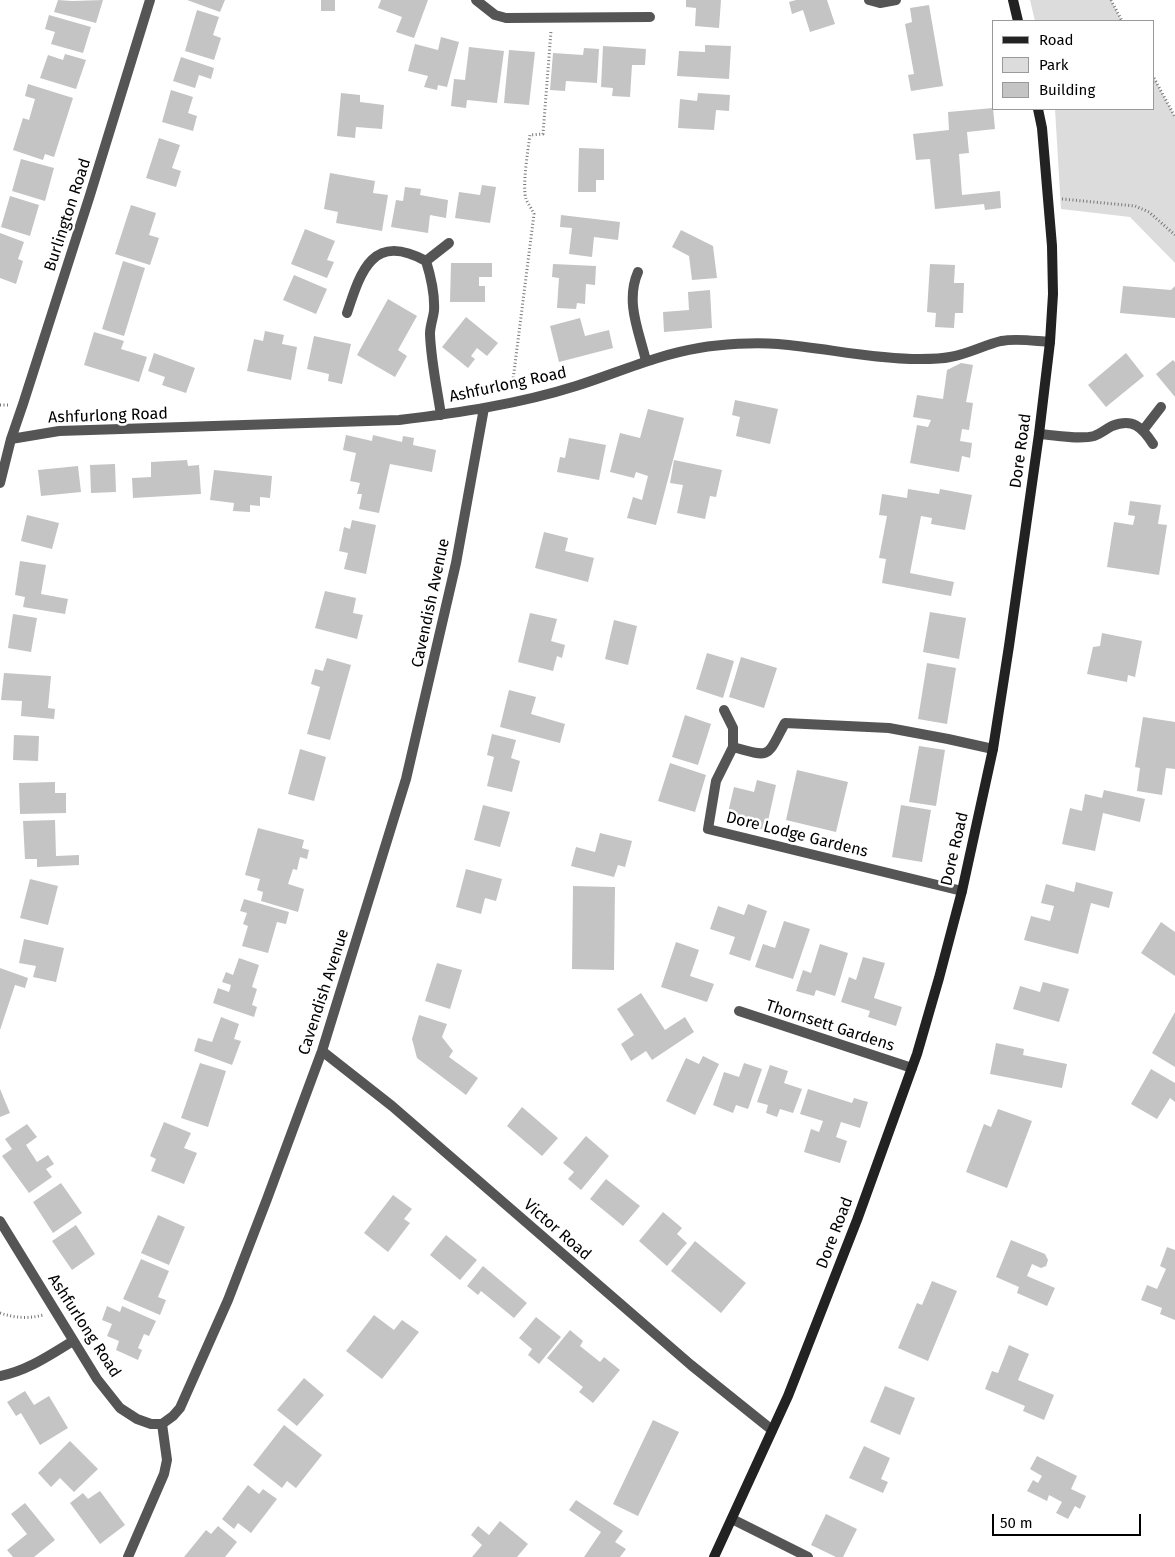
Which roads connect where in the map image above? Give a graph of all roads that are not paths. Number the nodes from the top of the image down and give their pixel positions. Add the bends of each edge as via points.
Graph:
1 (150, 0) edge
2 (476, 0) edge
3 (869, 0) edge
4 (896, 0) edge
5 (1013, 0) edge
6 (650, 17) dead end
7 (1018, 20) edge
8 (1038, 110) edge
9 (449, 243) dead end
10 (426, 261) junction
11 (638, 272) dead end
12 (347, 312) dead end
13 (1050, 342) junction
14 (646, 361) junction
15 (1161, 407) dead end
16 (484, 408) junction
17 (442, 415) junction
18 (1144, 429) junction
19 (1039, 434) junction
20 (11, 439) junction
21 (1153, 444) dead end
22 (0, 483) edge
23 (724, 710) dead end
24 (733, 747) junction
25 (993, 749) junction
26 (962, 890) junction
27 (739, 1011) dead end
28 (322, 1051) junction
29 (912, 1068) junction
30 (0, 1220) edge
31 (73, 1341) junction
32 (0, 1376) edge
33 (162, 1424) junction
34 (772, 1430) junction
35 (732, 1519) junction
36 (128, 1557) edge
37 (714, 1557) edge
38 (808, 1557) edge

1 - 20 street, Burlington Road
2 - 6 street via 495,15 506,18
3 - 4 street via 880,3
5 - 7 street
8 - 13 street, Dore Road via 1052,246
9 - 10 street
10 - 12 street via 401,252 372,257 363,269
10 - 17 street via 433,292 432,357
11 - 14 street via 632,301
13 - 14 street, Ashfurlong Road via 1001,341 950,357 921,359 874,357 776,344 726,346 700,348
13 - 19 street, Dore Road
14 - 16 street, Ashfurlong Road via 575,386
15 - 18 street
16 - 17 street, Ashfurlong Road
16 - 28 street, Cavendish Avenue via 456,564 406,779
17 - 20 street, Ashfurlong Road via 399,420 59,431
18 - 19 street via 1127,423 1094,436
18 - 21 street
19 - 25 street, Dore Road
20 - 22 street
23 - 24 street via 732,728
24 - 25 street via 762,755 770,752 785,723 889,728
24 - 26 street, Dore Lodge Gardens via 716,781 708,828
25 - 26 street, Dore Road
26 - 29 street, Dore Road
27 - 29 street, Thornsett Gardens
28 - 33 street, Cavendish Avenue via 228,1300 180,1408
28 - 34 street, Victor Road via 392,1106 691,1365
29 - 34 street, Dore Road via 814,1333
30 - 31 street, Ashfurlong Road
31 - 32 street via 31,1366
31 - 33 street, Ashfurlong Road via 120,1408 137,1419
33 - 36 street via 167,1460 164,1474
34 - 35 street, Dore Road
35 - 37 street, Dore Road
35 - 38 street

